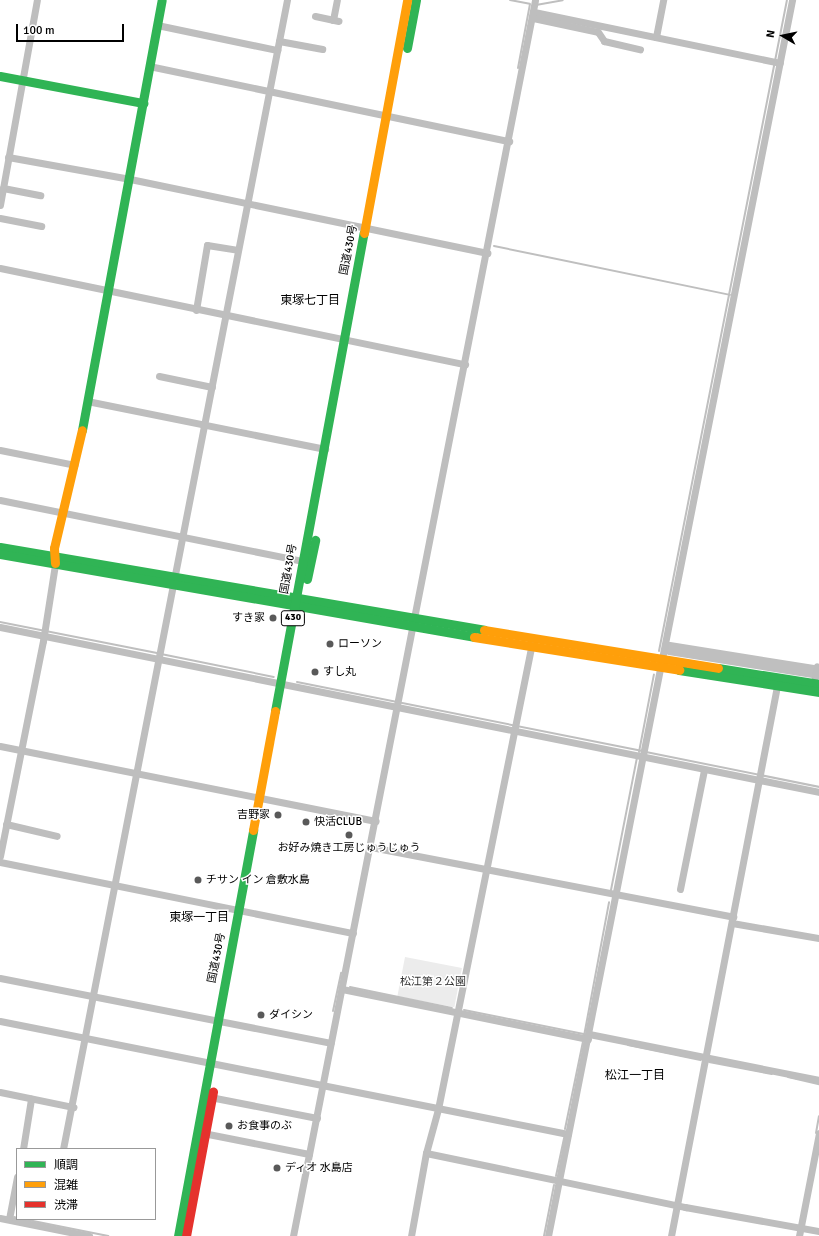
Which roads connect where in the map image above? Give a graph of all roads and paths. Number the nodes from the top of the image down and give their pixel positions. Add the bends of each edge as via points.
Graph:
1 (37, 0) edge
2 (162, 0) edge
3 (287, 0) edge
4 (337, 0) edge
5 (408, 0) edge
6 (663, 0) edge
7 (792, 0) edge
8 (534, 8) edge
9 (314, 16) dead end
10 (158, 25) junction
11 (656, 38) junction
12 (279, 41) junction
13 (640, 48) dead end
14 (322, 49) dead end
15 (277, 50) junction
16 (776, 62) junction
17 (149, 66) junction
18 (0, 76) edge
19 (22, 80) junction
20 (269, 92) junction
21 (144, 103) junction
22 (390, 117) junction
23 (506, 140) junction
24 (8, 158) junction
25 (130, 179) junction
26 (3, 188) junction
27 (40, 195) dead end
28 (248, 203) junction
29 (0, 205) edge
30 (0, 218) edge
31 (40, 226) dead end
32 (369, 229) junction
33 (238, 250) junction
34 (484, 252) junction
35 (0, 268) edge
36 (108, 292) junction
37 (196, 310) junction
38 (225, 316) junction
39 (348, 341) junction
40 (462, 364) junction
41 (159, 376) dead end
42 (212, 387) junction
43 (87, 401) junction
44 (205, 425) junction
45 (325, 449) junction
46 (0, 450) edge
47 (75, 465) junction
48 (0, 500) edge
49 (63, 513) junction
50 (183, 537) junction
51 (0, 547) edge
52 (0, 554) edge
53 (55, 560) junction
54 (302, 561) junction
55 (174, 581) junction
56 (299, 604) junction
57 (414, 623) junction
58 (0, 627) edge
59 (44, 632) junction
60 (532, 642) junction
61 (160, 656) junction
62 (662, 663) junction
63 (817, 666) dead end
64 (778, 681) junction
65 (285, 685) junction
66 (816, 685) edge
67 (396, 705) junction
68 (515, 727) junction
69 (0, 746) edge
70 (20, 750) junction
71 (641, 755) junction
72 (704, 770) junction
73 (137, 774) junction
74 (760, 777) junction
75 (819, 792) edge
76 (263, 799) junction
77 (373, 820) junction
78 (6, 824) junction
79 (58, 836) dead end
80 (371, 847) junction
81 (0, 856) edge
82 (0, 862) edge
83 (486, 871) junction
84 (116, 886) junction
85 (680, 888) dead end
86 (615, 896) junction
87 (242, 910) junction
88 (732, 920) junction
89 (351, 932) junction
90 (819, 938) edge
91 (0, 978) edge
92 (342, 989) junction
93 (94, 997) junction
94 (458, 1012) junction
95 (0, 1021) edge
96 (222, 1022) junction
97 (588, 1036) junction
98 (86, 1038) junction
99 (329, 1042) junction
100 (705, 1057) junction
101 (214, 1064) junction
102 (819, 1080) edge
103 (323, 1086) junction
104 (0, 1092) edge
105 (208, 1096) junction
106 (31, 1099) junction
107 (73, 1107) junction
108 (438, 1109) junction
109 (314, 1118) junction
110 (201, 1132) junction
111 (819, 1133) edge
112 (568, 1134) junction
113 (23, 1148) edge
114 (63, 1148) edge
115 (426, 1153) junction
116 (307, 1154) junction
117 (559, 1181) junction
118 (16, 1183) edge
119 (677, 1205) junction
120 (0, 1218) edge
121 (9, 1219) junction
122 (16, 1220) edge
123 (19, 1220) edge
124 (49, 1223) edge
125 (798, 1228) junction
126 (819, 1231) edge
127 (56, 1232) edge
128 (89, 1236) edge
129 (178, 1236) edge
130 (186, 1236) edge
131 (293, 1236) edge
132 (411, 1236) edge
133 (548, 1236) edge
134 (671, 1236) edge
135 (799, 1236) edge

1 - 19 street
2 - 10 main road
3 - 12 street
4 - 9 street via 336,20
5 - 22 main road, 国道430号 / 430
6 - 11 street
7 - 16 street
8 - 11 street
8 - 13 street via 598,32 604,41
8 - 23 street
10 - 15 street
10 - 17 main road
11 - 16 street
12 - 14 street
12 - 15 street
15 - 20 street
16 - 62 street
17 - 20 street
17 - 21 main road
18 - 19 main road
19 - 21 main road
19 - 24 street
20 - 22 street
20 - 28 street
21 - 25 main road
22 - 23 street
22 - 32 main road, 国道430号 / 430
23 - 34 street
24 - 25 street
24 - 26 street
25 - 28 street
25 - 36 main road
26 - 27 street
26 - 29 street
28 - 32 street
28 - 33 street
30 - 31 street
32 - 34 street
32 - 39 main road, 国道430号 / 430
33 - 37 street via 207,245
33 - 38 street
34 - 40 street
35 - 36 street
36 - 37 street
36 - 43 main road
37 - 38 street
38 - 39 street
38 - 42 street
39 - 40 street
39 - 45 main road, 国道430号 / 430
39 - 56 main road, 国道430号 / 430
40 - 57 street
41 - 42 street
42 - 44 street
43 - 44 street
43 - 47 main road
44 - 45 street
44 - 50 street
45 - 54 main road, 国道430号 / 430
46 - 47 street
47 - 49 main road
48 - 49 street
49 - 50 street
49 - 53 main road via 54,548
50 - 54 street
50 - 55 street
51 - 53 main road
52 - 53 main road
53 - 55 main road
53 - 59 street
54 - 56 main road, 国道430号 / 430
55 - 56 main road
55 - 61 street
56 - 57 main road
56 - 65 main road, 国道430号 / 430
57 - 60 main road
57 - 67 street
58 - 59 street
59 - 61 street
59 - 70 street
60 - 62 main road
60 - 68 street
61 - 65 street
61 - 73 street
62 - 64 main road
62 - 71 street
63 - 66 street
64 - 66 main road
64 - 74 street
65 - 67 street
65 - 76 main road, 国道430号 / 430
67 - 68 street
67 - 77 street
68 - 71 street
68 - 83 street
69 - 70 street
70 - 73 street
70 - 78 street
71 - 72 street
71 - 86 street
72 - 74 street
72 - 85 street
73 - 76 street
73 - 84 street
74 - 75 street
74 - 88 street
76 - 77 street
76 - 87 main road, 国道430号 / 430
77 - 80 street
78 - 79 street
78 - 81 street
80 - 83 street
80 - 89 street
82 - 84 street
83 - 86 street
83 - 94 street
84 - 87 street
84 - 93 street
86 - 88 street
86 - 97 street
87 - 89 street
87 - 96 main road, 国道430号 / 430
88 - 90 street
88 - 100 street
89 - 92 street
91 - 93 street
92 - 94 street
92 - 99 street
93 - 96 street
93 - 98 street
94 - 97 street
94 - 108 street
95 - 98 street
96 - 99 street
96 - 101 main road, 国道430号 / 430
97 - 100 street
97 - 112 street
98 - 101 street
98 - 107 street
99 - 103 street
100 - 102 street
100 - 119 street
101 - 103 street
101 - 105 main road, 国道430号 / 430
103 - 108 street
103 - 109 street
104 - 106 street
105 - 109 street
105 - 110 main road, 国道430号 / 430
106 - 107 street
106 - 113 street
107 - 114 street
108 - 112 street
108 - 115 street
109 - 116 street
110 - 116 street
110 - 129 main road, 国道430号 / 430
110 - 130 main road, 国道430号 / 430
111 - 125 street
112 - 117 street
115 - 117 street
115 - 132 street
116 - 131 street
117 - 119 street
117 - 133 street
118 - 121 street
119 - 125 street
119 - 134 street
120 - 121 street
121 - 122 street
123 - 124 street
124 - 127 street
125 - 126 street
125 - 135 street
127 - 128 street

